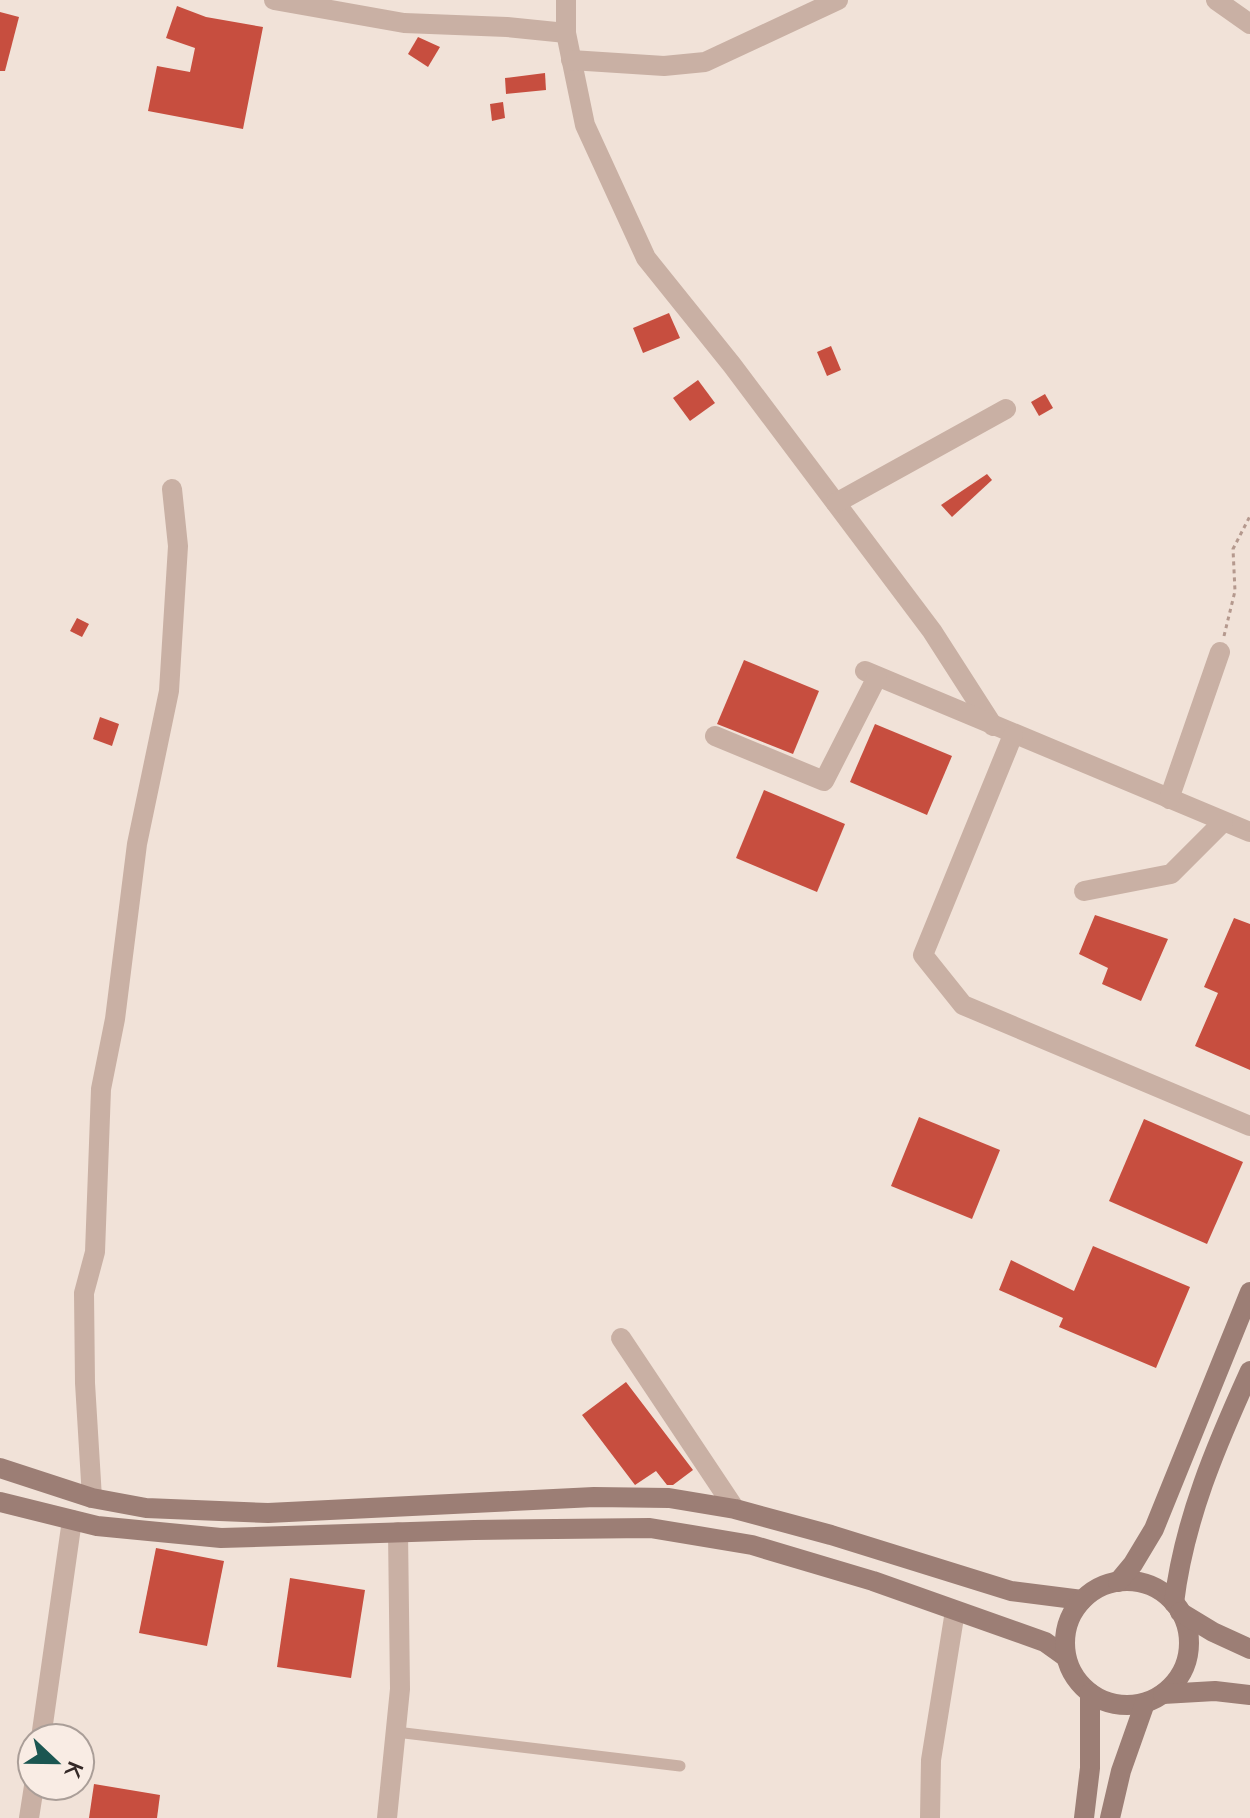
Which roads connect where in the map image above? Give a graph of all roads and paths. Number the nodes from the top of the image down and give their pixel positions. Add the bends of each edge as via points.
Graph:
1 (274, 0) edge
2 (566, 0) edge
3 (838, 0) edge
4 (1216, 0) edge
5 (349, 6) edge
6 (1250, 24) edge
7 (566, 33) junction
8 (571, 60) junction
9 (1006, 409) dead end
10 (172, 489) dead end
11 (836, 503) junction
12 (1250, 516) edge
13 (1220, 652) joint
14 (993, 726) junction
15 (1013, 735) junction
16 (715, 736) dead end
17 (1169, 799) junction
18 (1223, 822) junction
19 (1250, 832) edge
20 (1084, 891) dead end
21 (1250, 1126) edge
22 (1250, 1292) edge
23 (621, 1338) dead end
24 (1250, 1371) edge
25 (0, 1468) edge
26 (92, 1498) junction
27 (0, 1502) edge
28 (735, 1509) junction
29 (72, 1520) junction
30 (398, 1532) junction
31 (966, 1579) junction
32 (1118, 1582) junction
33 (1082, 1600) junction
34 (1177, 1608) junction
35 (955, 1611) junction
36 (1250, 1649) edge
37 (1066, 1657) junction
38 (1090, 1693) junction
39 (1250, 1695) edge
40 (1154, 1698) junction
41 (43, 1722) edge
42 (396, 1732) junction
43 (680, 1766) dead end
44 (387, 1818) edge
45 (930, 1818) edge
46 (1084, 1818) edge
47 (1110, 1818) edge

1 - 5 street
2 - 7 street
3 - 8 street via 705,62 664,66
4 - 6 street
5 - 7 street via 404,23
7 - 8 street
8 - 11 street via 585,125 646,258
9 - 11 street
10 - 26 street via 178,546 169,691 137,844 101,1089 95,1252 84,1293
11 - 14 street via 932,631
12 - 13 path via 1233,549 1235,591
13 - 17 street
14 - 15 street
14 - 16 street via 871,674 824,781
15 - 17 street
15 - 21 street via 923,955 963,1005
17 - 18 street
18 - 19 street
18 - 20 street via 1171,874
22 - 32 main road via 1154,1529
23 - 28 street
24 - 34 main road via 1211,1459 1186,1535
25 - 26 main road
26 - 28 main road via 146,1508 268,1513 594,1497 669,1498
27 - 29 main road
28 - 31 main road
29 - 30 main road via 221,1538
29 - 41 street
30 - 35 main road via 650,1528 752,1545
30 - 42 street
31 - 33 main road
31 - 35 main road
32 - 33 main road
32 - 34 main road via 1139,1582 1158,1590
33 - 37 main road via 1070,1617
34 - 36 main road
34 - 40 main road via 1189,1640 1186,1661 1177,1679
35 - 37 main road via 1045,1642
35 - 45 street via 931,1760
37 - 38 main road
38 - 40 main road via 1124,1706
38 - 46 main road
39 - 40 main road via 1215,1691
40 - 47 main road via 1121,1771
42 - 43 lane
42 - 44 street

